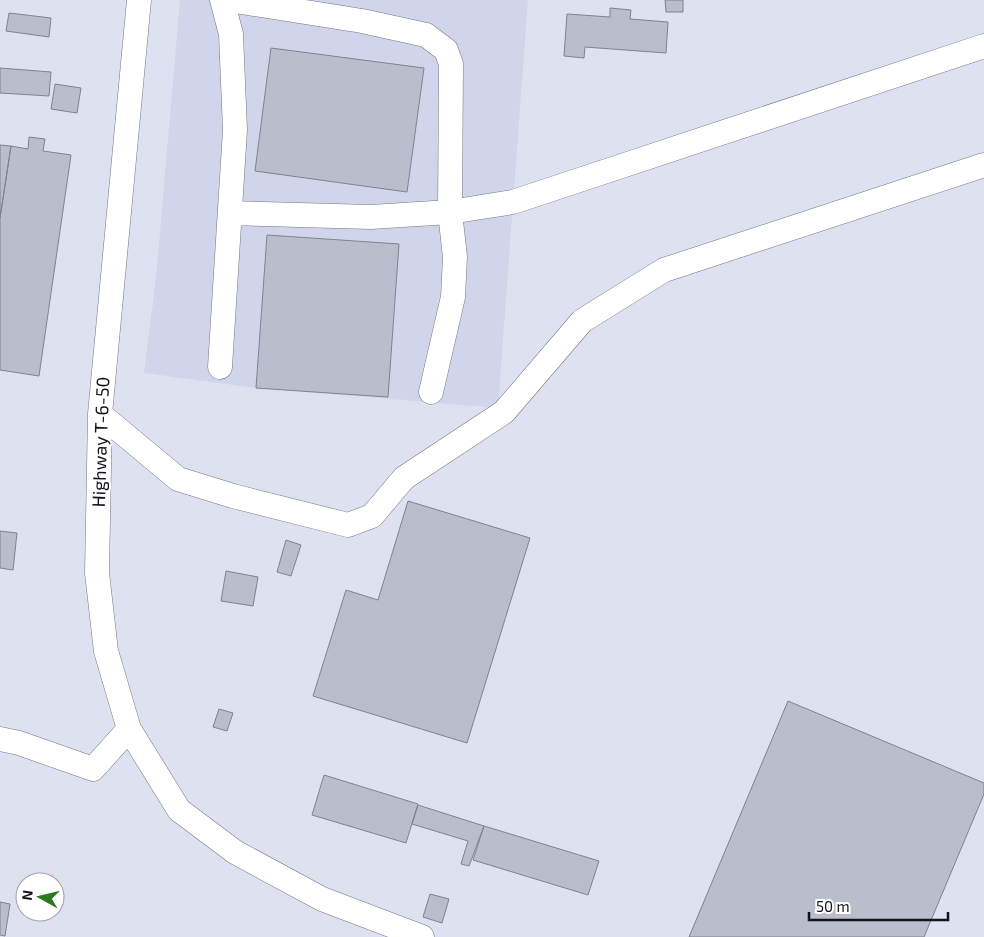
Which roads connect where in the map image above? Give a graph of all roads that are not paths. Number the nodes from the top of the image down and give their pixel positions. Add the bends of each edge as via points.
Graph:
1 (139, 0) edge
2 (222, 0) edge
3 (229, 0) edge
4 (984, 46) edge
5 (984, 165) edge
6 (450, 212) junction
7 (231, 213) junction
8 (220, 367) dead end
9 (431, 392) dead end
10 (100, 414) junction
11 (130, 729) junction
12 (0, 739) edge
13 (422, 937) edge

1 - 10 street, Highway T-6-50
2 - 7 street via 231,34 235,130
3 - 6 street via 362,20 426,35 437,41 446,50 451,64
4 - 6 street via 513,202
5 - 10 street via 664,270 582,321 504,412 404,478 372,516 348,524 178,479
6 - 7 street via 371,217
6 - 9 street via 455,257 453,296
7 - 8 street
10 - 11 street, Highway T-6-50 via 97,573 106,651
11 - 12 street via 94,769
11 - 13 street, Highway T-6-50 via 179,810 235,852 322,899

